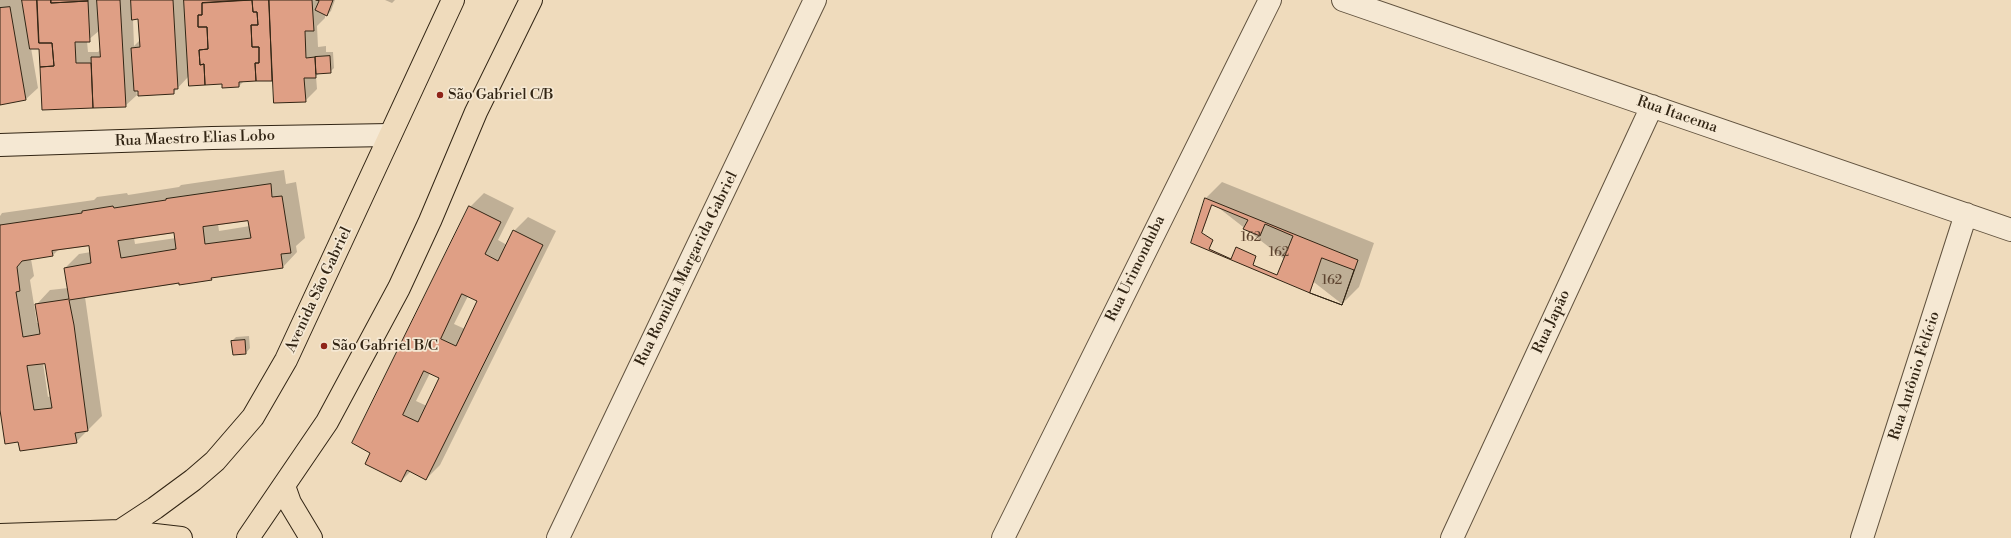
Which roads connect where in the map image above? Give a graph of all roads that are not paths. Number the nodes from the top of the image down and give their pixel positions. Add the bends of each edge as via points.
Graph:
1 (453, 0) edge
2 (531, 0) edge
3 (816, 0) edge
4 (1270, 0) edge
5 (1343, 0) edge
6 (1652, 106) junction
7 (390, 135) junction
8 (0, 145) edge
9 (1966, 214) junction
10 (2011, 230) edge
11 (284, 486) junction
12 (120, 531) junction
13 (0, 535) edge
14 (181, 538) edge
15 (248, 538) edge
16 (311, 538) edge
17 (558, 538) edge
18 (1003, 538) edge
19 (1452, 538) edge
20 (1862, 538) edge

1 - 7 main road, Avenida São Gabriel
2 - 11 main road via 476,112 399,288 327,422
3 - 17 street, Rua Romilda Margarida Gabriel
4 - 18 street, Rua Urimonduba
5 - 6 street, Rua Itacema
6 - 9 street, Rua Itacema
6 - 19 street, Rua Japão
7 - 8 street, Rua Maestro Elias Lobo
7 - 12 main road, Avenida São Gabriel via 286,360 253,417 215,461 193,480
9 - 10 street, Rua Itacema
9 - 20 street, Rua Antônio Felício
11 - 15 main road
11 - 16 main road via 290,503
12 - 13 main road
12 - 14 main road

